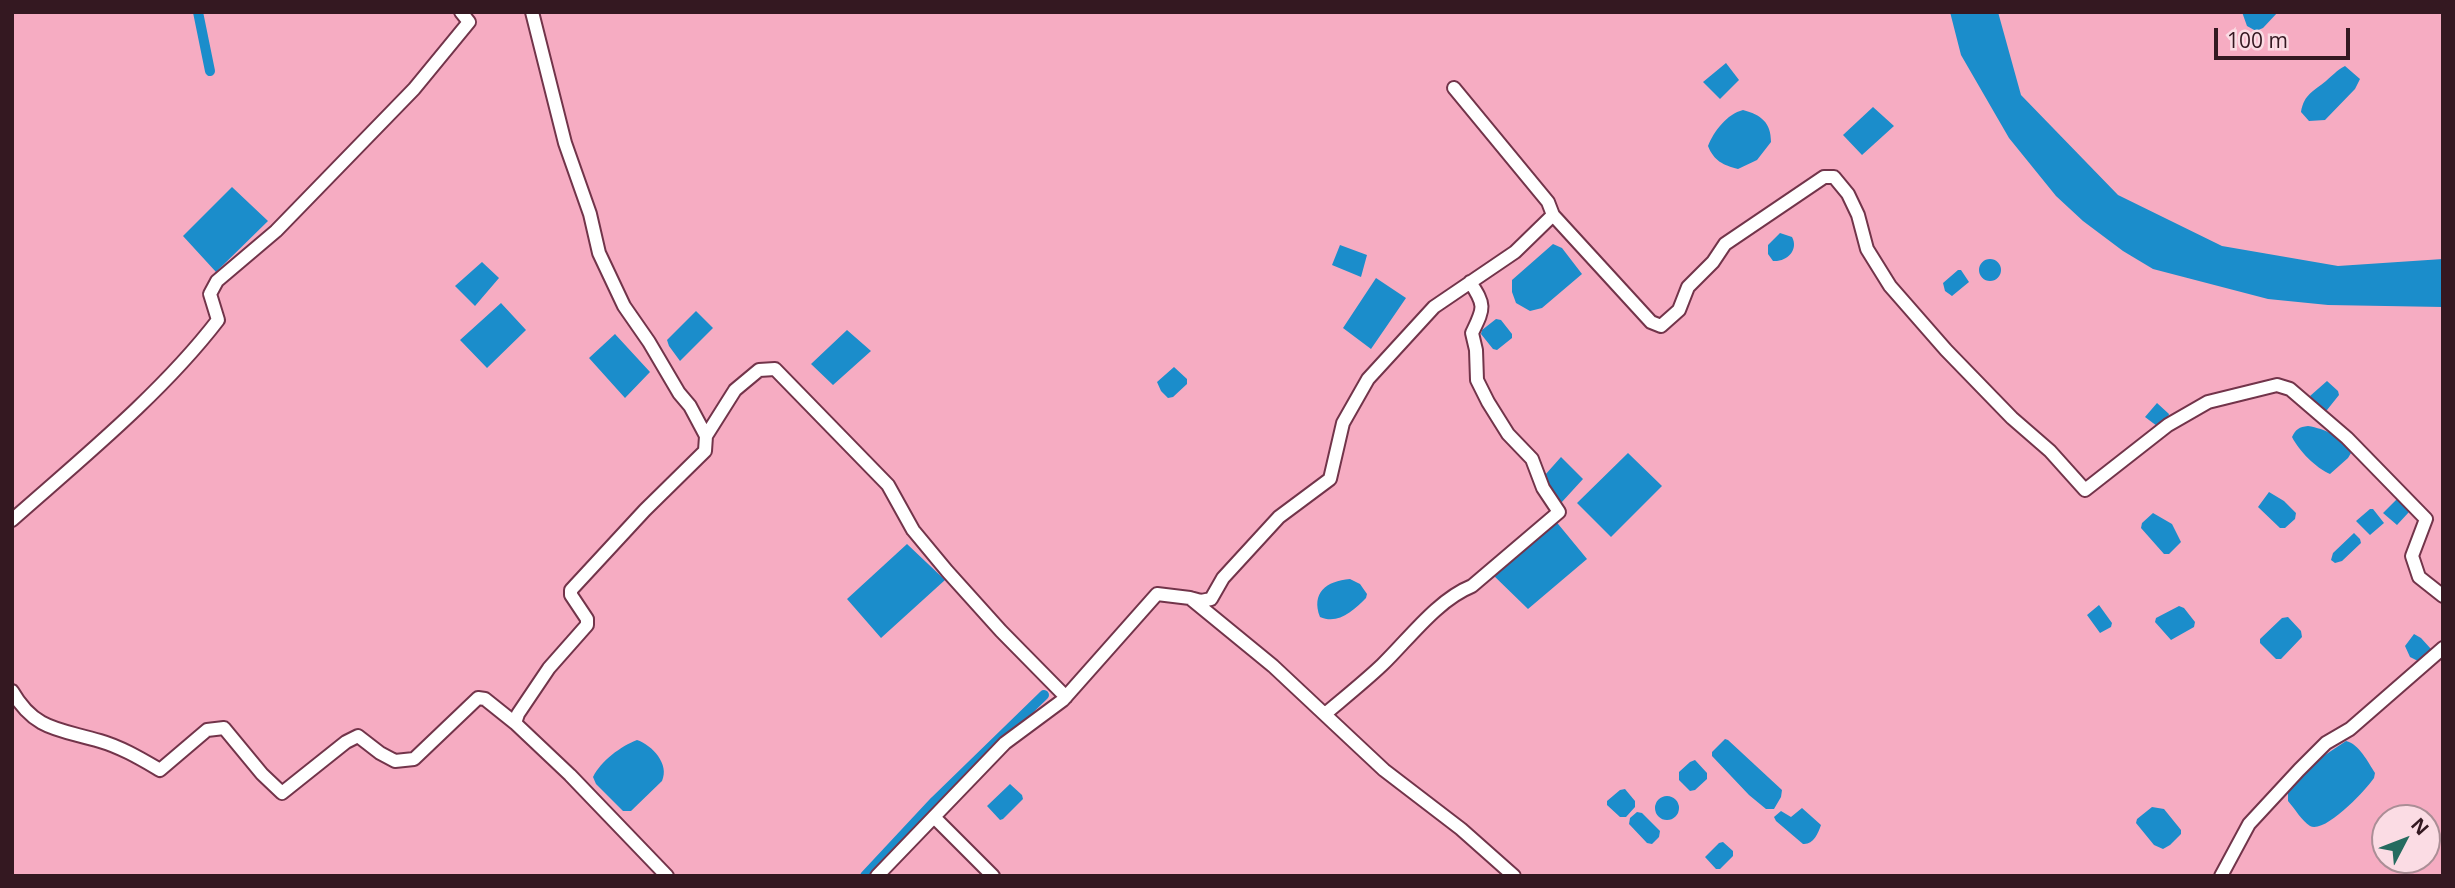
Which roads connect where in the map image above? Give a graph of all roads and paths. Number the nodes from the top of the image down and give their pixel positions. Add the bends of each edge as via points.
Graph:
1 (461, 12) edge
2 (532, 12) edge
3 (1454, 88) dead end
4 (1553, 215) junction
5 (1470, 282) junction
6 (706, 436) junction
7 (12, 520) edge
8 (2443, 596) edge
9 (1190, 598) junction
10 (2443, 648) edge
11 (12, 691) edge
12 (1066, 697) junction
13 (1325, 714) junction
14 (515, 723) junction
15 (935, 818) junction
16 (667, 876) edge
17 (877, 876) edge
18 (993, 876) edge
19 (1514, 876) edge
20 (2221, 876) edge

1 - 7 street via 469,22 414,89 276,232 217,281 210,294 218,320 207,335 137,408
2 - 6 street via 598,253 624,306
3 - 4 street via 1548,202
4 - 5 street via 1515,251
4 - 8 street via 1651,322 1661,326 1679,310 1688,287 1725,244 1824,177 1834,177 1848,194 1867,249 1890,286 1946,351 2085,490 2168,425 2208,402 2277,385 2290,389 2347,438 2426,519 2412,556 2419,577
5 - 9 street via 1434,307 1368,379 1343,423 1330,478 1279,517 1223,578 1211,599
5 - 13 street via 1483,309 1472,333 1477,380 1498,421 1532,459 1559,512 1437,611
6 - 12 street via 734,390 760,370 775,369 888,485 913,530 939,561
6 - 14 street via 705,451 571,590 587,625 549,668
9 - 12 street via 1157,594
9 - 13 street
10 - 20 street via 2299,770 2249,824
11 - 14 street via 26,711 50,728 101,741 160,770 207,730 224,728 282,793 358,736 395,761 414,759 478,698
12 - 15 street via 1005,743
13 - 19 street via 1384,770
14 - 16 street
15 - 17 street
15 - 18 street

